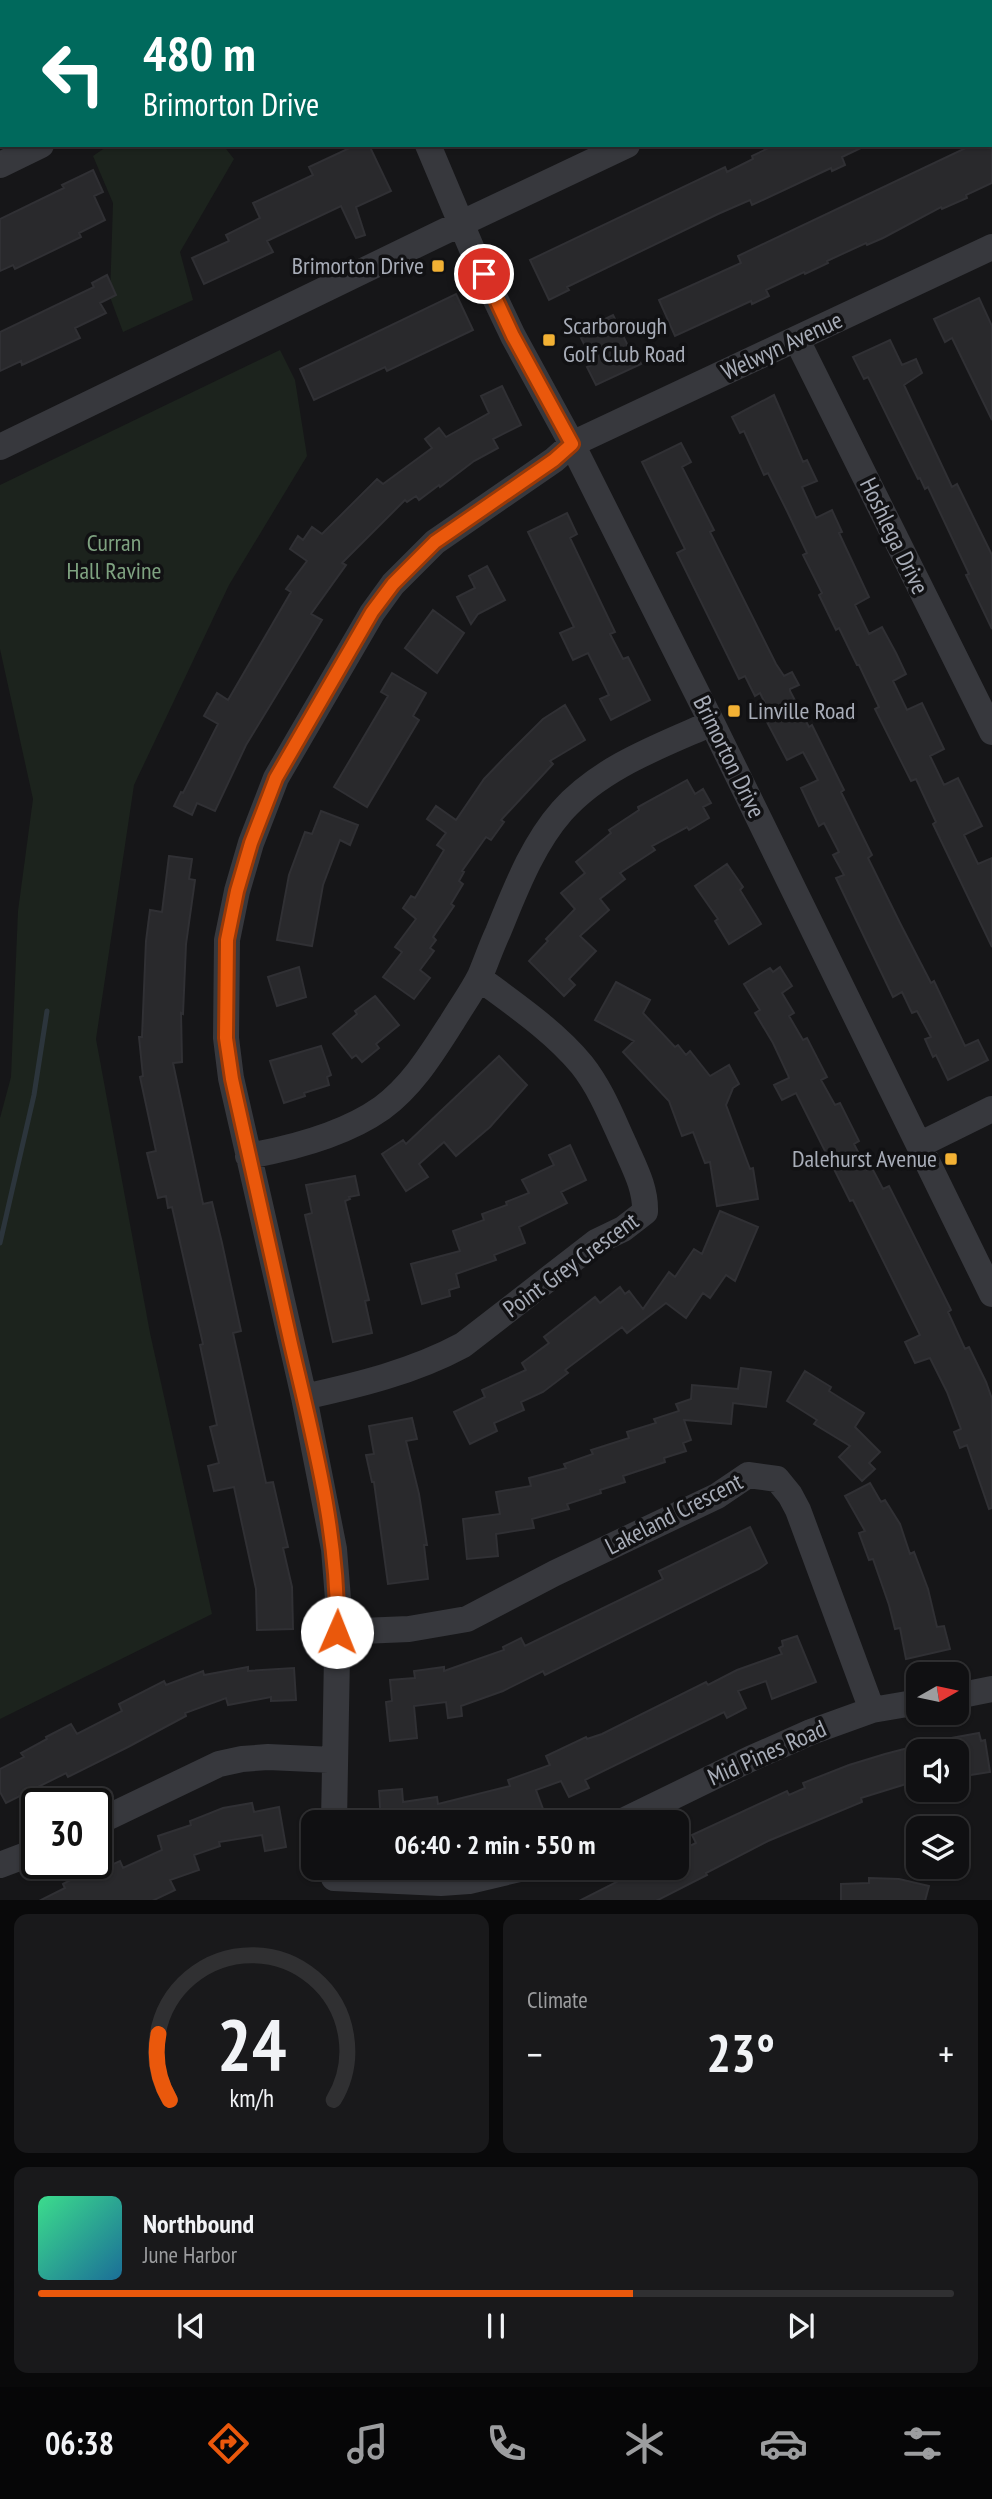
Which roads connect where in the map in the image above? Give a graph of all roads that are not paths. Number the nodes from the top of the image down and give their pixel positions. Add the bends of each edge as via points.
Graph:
1 (37, 147) edge
2 (429, 147) edge
3 (624, 147) edge
4 (0, 165) edge
5 (460, 223) junction
6 (992, 247) edge
7 (797, 340) junction
8 (572, 444) junction
9 (0, 447) edge
10 (712, 723) junction
11 (992, 732) edge
12 (479, 978) junction
13 (992, 1109) edge
14 (919, 1144) junction
15 (248, 1156) junction
16 (992, 1294) edge
17 (304, 1397) junction
18 (337, 1632) junction
19 (992, 1689) edge
20 (970, 1693) edge
21 (906, 1704) edge
22 (872, 1710) junction
23 (334, 1760) junction
24 (334, 1810) edge
25 (646, 1810) edge
26 (112, 1815) edge
27 (21, 1857) edge
28 (0, 1865) edge
29 (473, 1880) edge
30 (334, 1882) edge

1 - 4 street
2 - 5 street, Brimorton Drive
3 - 5 street
5 - 8 street, Brimorton Drive via 513,336
5 - 9 street
6 - 7 street, Welwyn Avenue
7 - 8 street, Welwyn Avenue
7 - 11 street, Hoshlega Drive
8 - 10 street, Brimorton Drive
8 - 15 street, Welwyn Avenue via 435,542 393,584 372,612 276,778 237,891 227,940 226,1038
10 - 12 street via 612,772 562,811 519,881
10 - 14 street, Brimorton Drive
12 - 15 street via 426,1062 380,1109 333,1133
12 - 17 street, Point Grey Crescent via 582,1065 638,1175 645,1212 596,1242 463,1345 397,1374
13 - 14 street
14 - 16 street, Brimorton Drive
15 - 17 street, Welwyn Avenue
17 - 18 street, Welwyn Avenue via 334,1549
18 - 22 street, Lakeland Crescent via 409,1629 467,1619 717,1496 748,1475 762,1476 777,1479 798,1510
18 - 23 street, Welwyn Avenue
19 - 20 street
21 - 22 street, Mid Pines Road
22 - 25 street, Mid Pines Road via 811,1732
23 - 24 street, Welwyn Avenue
23 - 26 street via 268,1757 219,1763
27 - 28 street
29 - 30 street via 441,1884

